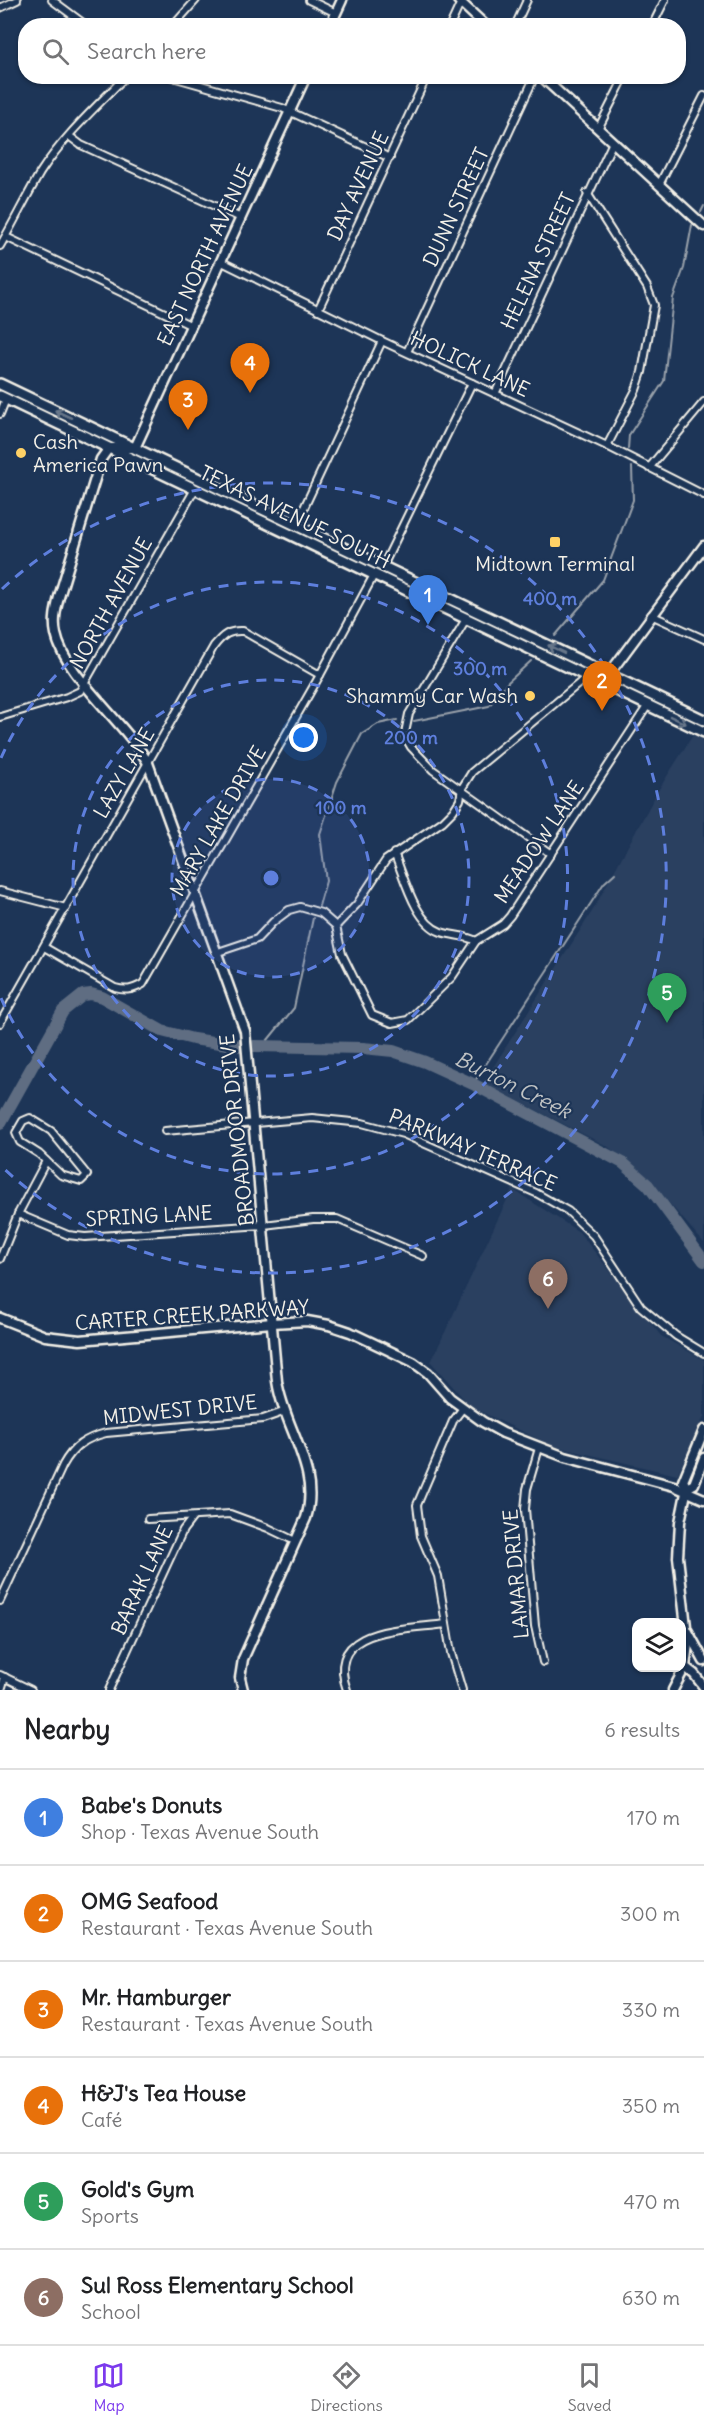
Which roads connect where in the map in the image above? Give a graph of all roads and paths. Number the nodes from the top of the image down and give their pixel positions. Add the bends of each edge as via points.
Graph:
1 (17, 0) edge
2 (52, 0) edge
3 (196, 0) edge
4 (309, 0) edge
5 (342, 0) edge
6 (527, 0) edge
7 (665, 0) edge
8 (459, 1) edge
9 (0, 8) edge
10 (336, 13) junction
11 (76, 18) edge
12 (180, 18) edge
13 (334, 18) edge
14 (453, 18) edge
15 (477, 18) edge
16 (519, 18) edge
17 (656, 18) edge
18 (118, 84) edge
19 (197, 84) edge
20 (302, 84) edge
21 (423, 84) edge
22 (531, 84) edge
23 (550, 84) edge
24 (621, 84) edge
25 (703, 99) edge
26 (290, 111) junction
27 (598, 129) junction
28 (69, 136) junction
29 (613, 142) junction
30 (390, 158) junction
31 (659, 185) junction
32 (587, 193) junction
33 (241, 218) junction
34 (704, 226) edge
35 (6, 237) junction
36 (0, 246) edge
37 (222, 262) junction
38 (318, 310) junction
39 (192, 326) junction
40 (382, 341) junction
41 (407, 352) junction
42 (472, 383) junction
43 (0, 384) edge
44 (495, 394) junction
45 (3, 398) edge
46 (704, 402) edge
47 (0, 414) edge
48 (608, 446) junction
49 (109, 448) junction
50 (135, 448) junction
51 (650, 468) junction
52 (195, 489) junction
53 (704, 495) edge
54 (296, 525) junction
55 (305, 541) junction
56 (704, 546) edge
57 (383, 566) junction
58 (374, 575) junction
59 (651, 615) junction
60 (466, 619) junction
61 (704, 639) edge
62 (609, 674) junction
63 (320, 675) junction
64 (588, 676) junction
65 (85, 684) junction
66 (648, 705) junction
67 (0, 717) edge
68 (704, 720) edge
69 (704, 732) edge
70 (148, 763) junction
71 (462, 788) junction
72 (394, 854) junction
73 (551, 854) junction
74 (0, 891) edge
75 (196, 893) junction
76 (66, 908) junction
77 (336, 926) junction
78 (476, 941) junction
79 (44, 947) junction
80 (218, 952) junction
81 (0, 1023) edge
82 (254, 1123) junction
83 (165, 1131) dead end
84 (45, 1161) junction
85 (18, 1214) junction
86 (264, 1225) junction
87 (423, 1256) dead end
88 (0, 1259) edge
89 (0, 1318) edge
90 (272, 1323) junction
91 (704, 1353) edge
92 (463, 1408) junction
93 (283, 1412) junction
94 (704, 1430) edge
95 (539, 1448) junction
96 (704, 1458) edge
97 (686, 1489) junction
98 (704, 1499) edge
99 (193, 1517) junction
100 (148, 1519) dead end
101 (295, 1541) junction
102 (0, 1601) edge
103 (446, 1624) junction
104 (687, 1629) junction
105 (686, 1648) edge
106 (704, 1661) edge
107 (543, 1662) dead end
108 (686, 1668) edge
109 (682, 1672) edge
110 (2, 1676) edge
111 (704, 1687) edge
112 (1, 1690) edge
113 (31, 1690) edge
114 (109, 1690) edge
115 (243, 1690) edge
116 (346, 1690) edge
117 (462, 1690) edge
118 (673, 1690) edge

1 - 9 street
2 - 11 street
3 - 12 street
4 - 10 street
5 - 10 street
6 - 16 street
7 - 17 street
8 - 14 street
8 - 15 street
10 - 13 street
18 - 28 street
19 - 26 street
20 - 26 street, EAST NORTH AVENUE
21 - 30 street, DAY AVENUE
22 - 41 street, DUNN STREET
23 - 27 street
24 - 27 street
25 - 31 street
26 - 30 street
26 - 33 street, EAST NORTH AVENUE
27 - 29 street
28 - 33 street
28 - 35 street via 40,174
29 - 31 street
29 - 32 street, HELENA STREET
30 - 38 street, DAY AVENUE
31 - 34 street
32 - 44 street, HELENA STREET
32 - 48 street via 647,287 654,305 642,372
33 - 37 street, EAST NORTH AVENUE
35 - 36 street
35 - 39 street
37 - 38 street, HOLICK LANE
37 - 39 street, EAST NORTH AVENUE
38 - 40 street, HOLICK LANE
39 - 50 street, EAST NORTH AVENUE
40 - 41 street, HOLICK LANE
40 - 54 street
41 - 42 street, HOLICK LANE
42 - 44 street, HOLICK LANE
42 - 57 street
50 -> 43 main road, TEXAS AVENUE SOUTH
44 - 48 street, HOLICK LANE
45 - 47 street
45 - 49 main road, TEXAS AVENUE SOUTH
46 - 51 street
48 - 51 street, HOLICK LANE
49 - 50 street
49 - 52 main road, TEXAS AVENUE SOUTH
49 - 65 street, BROADMOOR DRIVE via 101,459 55,613 60,646
50 - 54 main road, TEXAS AVENUE SOUTH
51 - 53 street, HOLICK LANE
52 - 55 main road, TEXAS AVENUE SOUTH
52 - 65 street, NORTH AVENUE
54 - 57 main road, TEXAS AVENUE SOUTH
55 - 57 main road via 314,540 374,568
55 - 58 main road, TEXAS AVENUE SOUTH
56 - 59 street
62 -> 57 main road, TEXAS AVENUE SOUTH
58 - 60 main road, TEXAS AVENUE SOUTH
58 - 63 street, MARY LAKE DRIVE
59 - 61 street
59 - 62 street
60 - 64 main road, TEXAS AVENUE SOUTH
60 - 71 street via 409,714 405,733 421,759
62 - 64 street
62 - 68 main road, TEXAS AVENUE SOUTH
63 - 70 street, LAZY LANE via 243,631 226,634 214,646
63 - 75 street, MARY LAKE DRIVE
64 - 66 main road, TEXAS AVENUE SOUTH
64 - 71 street via 484,761
65 - 67 street, NORTH AVENUE via 67,697
65 - 70 street, BROADMOOR DRIVE via 132,738
66 -> 69 main road, TEXAS AVENUE SOUTH
66 - 73 street, MEADOW LANE
70 - 75 street, BROADMOOR DRIVE
70 - 76 street, LAZY LANE
71 - 72 street via 460,800 443,821
71 - 73 street
72 - 77 street
72 - 78 street via 410,896 429,924 438,931
73 - 78 street, MEADOW LANE via 510,916
74 - 76 street
75 - 79 street, MARY LAKE DRIVE via 150,974 134,989 115,988
75 - 80 street, BROADMOOR DRIVE
76 - 79 street, LAZY LANE
77 - 78 street, MEADOW LANE via 342,954 368,1010 378,1019 393,1023 416,1014 452,977
77 - 80 street via 321,914 300,907 282,914 257,939
79 - 81 street, LAZY LANE
80 - 82 street, BROADMOOR DRIVE via 245,1031
82 - 83 street, PARKWAY TERRACE
82 - 86 street, BROADMOOR DRIVE
82 - 91 street, PARKWAY TERRACE via 312,1118 376,1126 403,1134 549,1199 594,1236 630,1294 651,1318
84 - 84 street via 70,1179 81,1181 87,1175 51,1131 26,1119 16,1138
84 - 85 street
85 - 86 street, SPRING LANE via 68,1235 85,1237
85 - 88 street
86 - 87 street, SPRING LANE via 337,1219
86 - 90 street, BROADMOOR DRIVE
89 - 90 street, CARTER CREEK PARKWAY via 45,1336 80,1340
90 - 92 street, CARTER CREEK PARKWAY via 307,1321 329,1325 381,1346 428,1373
90 - 93 street, BROADMOOR DRIVE
92 - 95 street, CARTER CREEK PARKWAY via 503,1433
92 - 103 street via 453,1421 417,1505 421,1536 438,1576
93 - 101 street, BROADMOOR DRIVE via 307,1468 310,1485 308,1511
93 - 102 street, MIDWEST DRIVE via 263,1419 106,1433 80,1443 63,1465
94 - 97 street via 683,1481
95 - 97 street, CARTER CREEK PARKWAY
95 - 107 street, LAMAR DRIVE via 526,1489 525,1509 535,1626
96 - 97 street via 694,1484
97 - 98 street, CARTER CREEK PARKWAY
97 - 104 street via 678,1557
99 - 100 street
99 - 101 street, BARAK LANE via 230,1514
99 - 114 street, BARAK LANE via 183,1530
101 - 115 street, BROADMOOR DRIVE via 243,1659
103 - 116 street via 372,1635 355,1642 342,1662
103 - 117 street
104 - 105 street
104 - 106 street
108 - 111 street
109 - 118 street
110 - 112 street
110 - 113 street

